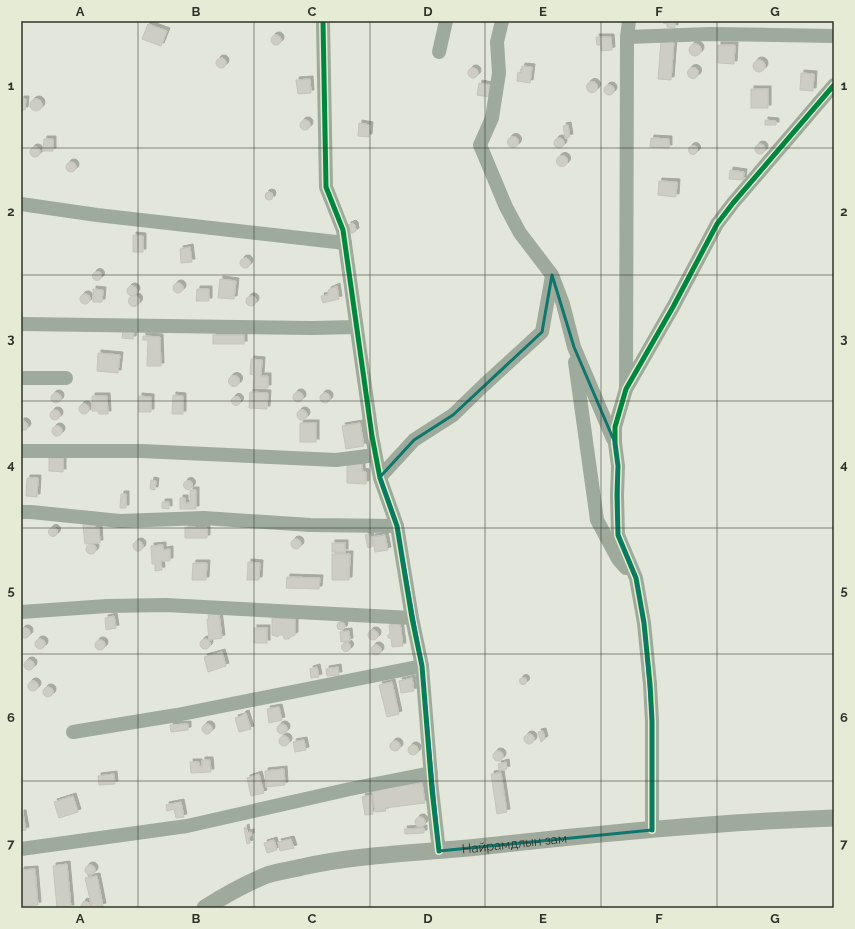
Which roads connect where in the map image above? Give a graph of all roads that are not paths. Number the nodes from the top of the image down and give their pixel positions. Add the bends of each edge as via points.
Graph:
1 (323, 21) edge
2 (446, 21) edge
3 (502, 21) edge
4 (630, 21) edge
5 (834, 36) edge
6 (627, 37) junction
7 (439, 52) dead end
8 (834, 85) edge
9 (21, 204) edge
10 (345, 243) junction
11 (552, 275) junction
12 (21, 324) edge
13 (356, 327) junction
14 (574, 347) junction
15 (21, 378) edge
16 (66, 378) dead end
17 (626, 388) junction
18 (615, 443) junction
19 (21, 451) edge
20 (375, 455) junction
21 (380, 477) junction
22 (21, 512) edge
23 (397, 526) junction
24 (636, 578) junction
25 (21, 612) edge
26 (412, 618) junction
27 (422, 666) junction
28 (73, 732) dead end
29 (431, 773) junction
30 (834, 818) edge
31 (652, 830) junction
32 (21, 849) edge
33 (439, 851) junction
34 (205, 908) edge

1 - 10 street via 326,188 343,230
2 - 7 street
3 - 11 street via 497,42 499,74 492,118 480,145 520,233
4 - 6 street
5 - 6 street via 710,34
6 - 17 street
8 - 17 street via 717,224
9 - 10 street
10 - 13 street
11 - 14 street via 563,304
11 - 21 street via 542,332 453,416 414,440
12 - 13 street
13 - 20 street
14 - 18 street
14 - 24 street via 596,520 618,559
15 - 16 street
17 - 18 street via 615,426
18 - 24 street via 618,466 618,535
19 - 20 street via 141,451 336,460
20 - 21 street
21 - 23 street
22 - 23 street via 120,521 204,518 310,525
23 - 26 street
24 - 31 street via 644,623 650,684
25 - 26 street via 166,605
26 - 27 street
27 - 28 street via 177,715
27 - 29 street
29 - 32 street via 187,826
29 - 33 street
30 - 31 main road, Найрамдлын зам via 766,820
31 - 33 main road, Найрамдлын зам
33 - 34 main road, Найрамдлын зам via 324,862 269,875 228,893

